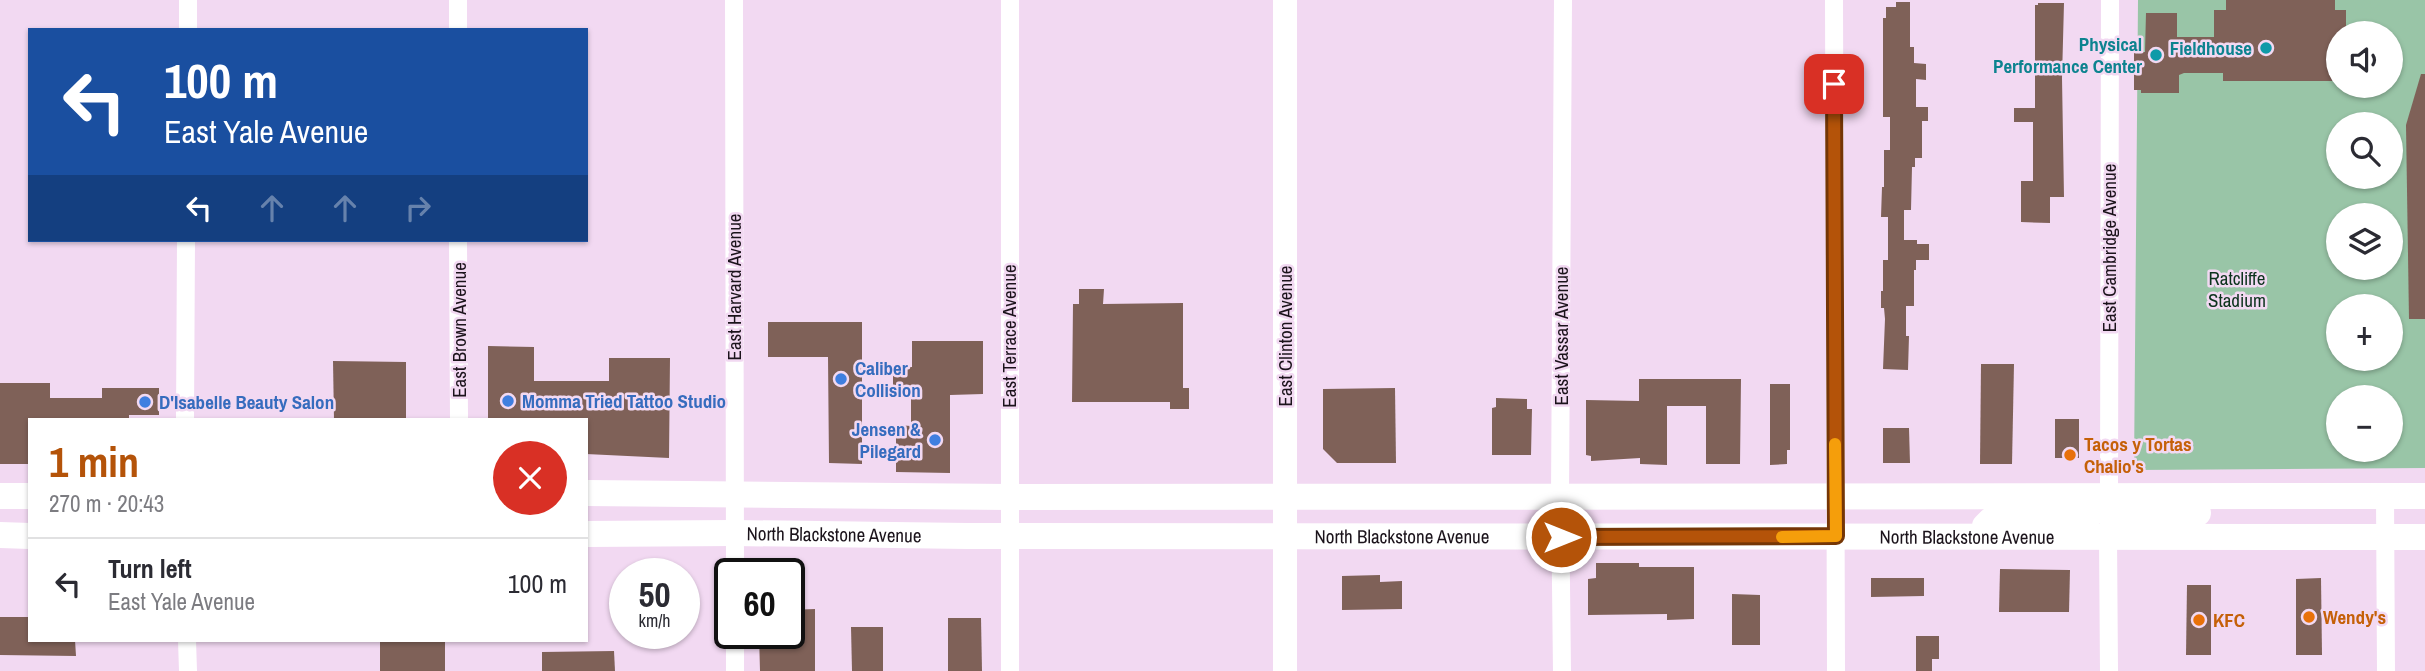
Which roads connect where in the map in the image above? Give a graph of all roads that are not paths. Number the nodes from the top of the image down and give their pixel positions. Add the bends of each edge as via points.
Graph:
1 (188, 0) edge
2 (458, 0) edge
3 (734, 0) edge
4 (1010, 0) edge
5 (1285, 0) edge
6 (1563, 0) edge
7 (1834, 0) edge
8 (2110, 0) edge
9 (188, 28) edge
10 (458, 28) edge
11 (186, 242) edge
12 (458, 242) edge
13 (185, 418) edge
14 (459, 418) edge
15 (588, 493) edge
16 (734, 493) junction
17 (0, 496) edge
18 (28, 496) edge
19 (1009, 496) junction
20 (1285, 496) junction
21 (1835, 496) junction
22 (2109, 496) junction
23 (2305, 496) junction
24 (2385, 496) junction
25 (2425, 496) edge
26 (1560, 497) junction
27 (734, 533) junction
28 (588, 534) edge
29 (0, 535) edge
30 (28, 536) edge
31 (1284, 536) junction
32 (1836, 536) junction
33 (1009, 537) junction
34 (1561, 537) junction
35 (1971, 537) junction
36 (2108, 537) junction
37 (2385, 537) junction
38 (2425, 537) edge
39 (734, 558) edge
40 (187, 642) edge
41 (735, 649) edge
42 (188, 671) edge
43 (735, 671) edge
44 (1010, 671) edge
45 (1285, 671) edge
46 (1562, 671) edge
47 (1836, 671) edge
48 (2109, 671) edge
49 (2386, 671) edge

1 - 9 street
2 - 10 street
3 - 16 street, East Harvard Avenue
4 - 19 street, East Terrace Avenue
5 - 20 main road, East Clinton Avenue
6 - 26 street, East Vassar Avenue
7 - 21 street
8 - 22 street, East Cambridge Avenue
11 - 13 street
12 - 14 street, East Brown Avenue
15 - 16 main road, North Blackstone Avenue
16 - 19 main road, North Blackstone Avenue
16 - 27 street, East Harvard Avenue
17 - 18 main road
19 - 20 main road, North Blackstone Avenue
19 - 33 street, East Terrace Avenue
20 - 26 main road, North Blackstone Avenue
20 - 31 main road, East Clinton Avenue
21 - 22 main road, North Blackstone Avenue
21 - 26 main road, North Blackstone Avenue
21 - 32 street
22 - 23 main road, North Blackstone Avenue
22 - 35 main road via 2099,511 1991,520
23 - 24 main road, North Blackstone Avenue
23 - 36 main road via 2203,513 2129,516 2118,520
24 - 25 main road, North Blackstone Avenue
24 - 37 street
26 - 34 street, East Vassar Avenue
27 - 28 main road, North Blackstone Avenue
27 - 33 main road, North Blackstone Avenue
27 - 39 street, East Harvard Avenue
29 - 30 main road
31 - 33 main road, North Blackstone Avenue
31 - 34 main road, North Blackstone Avenue
31 - 45 main road, East Clinton Avenue
32 - 34 main road, North Blackstone Avenue
32 - 35 main road, North Blackstone Avenue
32 - 47 street
33 - 44 street, East Terrace Avenue
34 - 46 street, East Vassar Avenue
35 - 36 main road, North Blackstone Avenue
36 - 37 main road, North Blackstone Avenue
36 - 48 street
37 - 38 main road, North Blackstone Avenue
37 - 49 street
40 - 42 street
41 - 43 street

